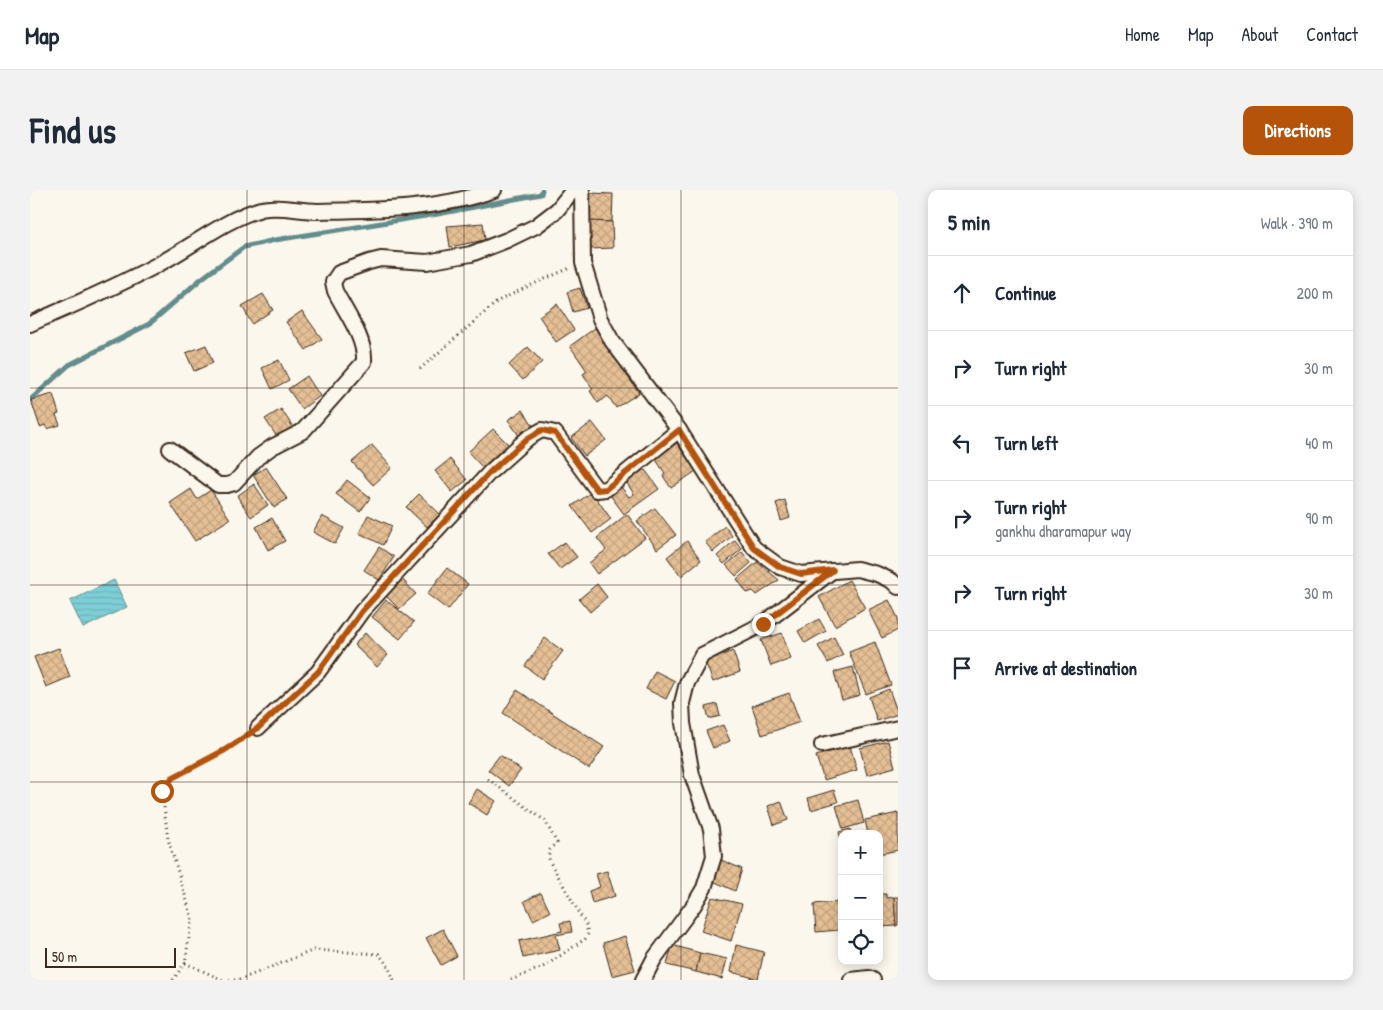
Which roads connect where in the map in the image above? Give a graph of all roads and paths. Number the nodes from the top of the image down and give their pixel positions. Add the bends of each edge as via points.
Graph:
1 (494, 190) edge
2 (573, 190) edge
3 (582, 190) edge
4 (582, 263) junction
5 (30, 324) edge
6 (420, 369) dead end
7 (679, 430) junction
8 (170, 449) dead end
9 (833, 570) junction
10 (898, 587) edge
11 (258, 728) joint
12 (898, 728) edge
13 (822, 745) dead end
14 (488, 780) dead end
15 (185, 963) junction
16 (173, 980) edge
17 (223, 980) edge
18 (229, 980) edge
19 (394, 980) edge
20 (512, 980) edge
21 (643, 980) edge
22 (851, 980) edge
23 (873, 980) edge

1 - 5 street via 472,198 424,206 372,210 262,209 214,230 150,269
2 - 8 street via 557,210 536,226 471,254 427,262 381,259 339,273 333,282 335,291 363,344 364,362 303,431 258,457 234,483 218,485
3 - 4 street
4 - 6 path via 498,301
4 - 7 street via 600,319 612,341
7 - 9 street via 754,548 780,567 801,574
7 - 11 street via 606,489 597,490 555,433 542,430 528,438 490,472 362,611 318,672
9 - 10 street via 857,569 877,574
9 - 21 street via 763,624 702,655 687,683 682,703 683,723 692,775 712,829 714,856 701,894 654,959
11 - 15 path via 172,778 162,791 168,839 192,918
12 - 13 street
14 - 20 path via 545,821 557,843 550,848 550,862 588,934 545,966
15 - 16 path
15 - 17 path
18 - 19 path via 239,980 314,950 379,954
22 - 23 street

